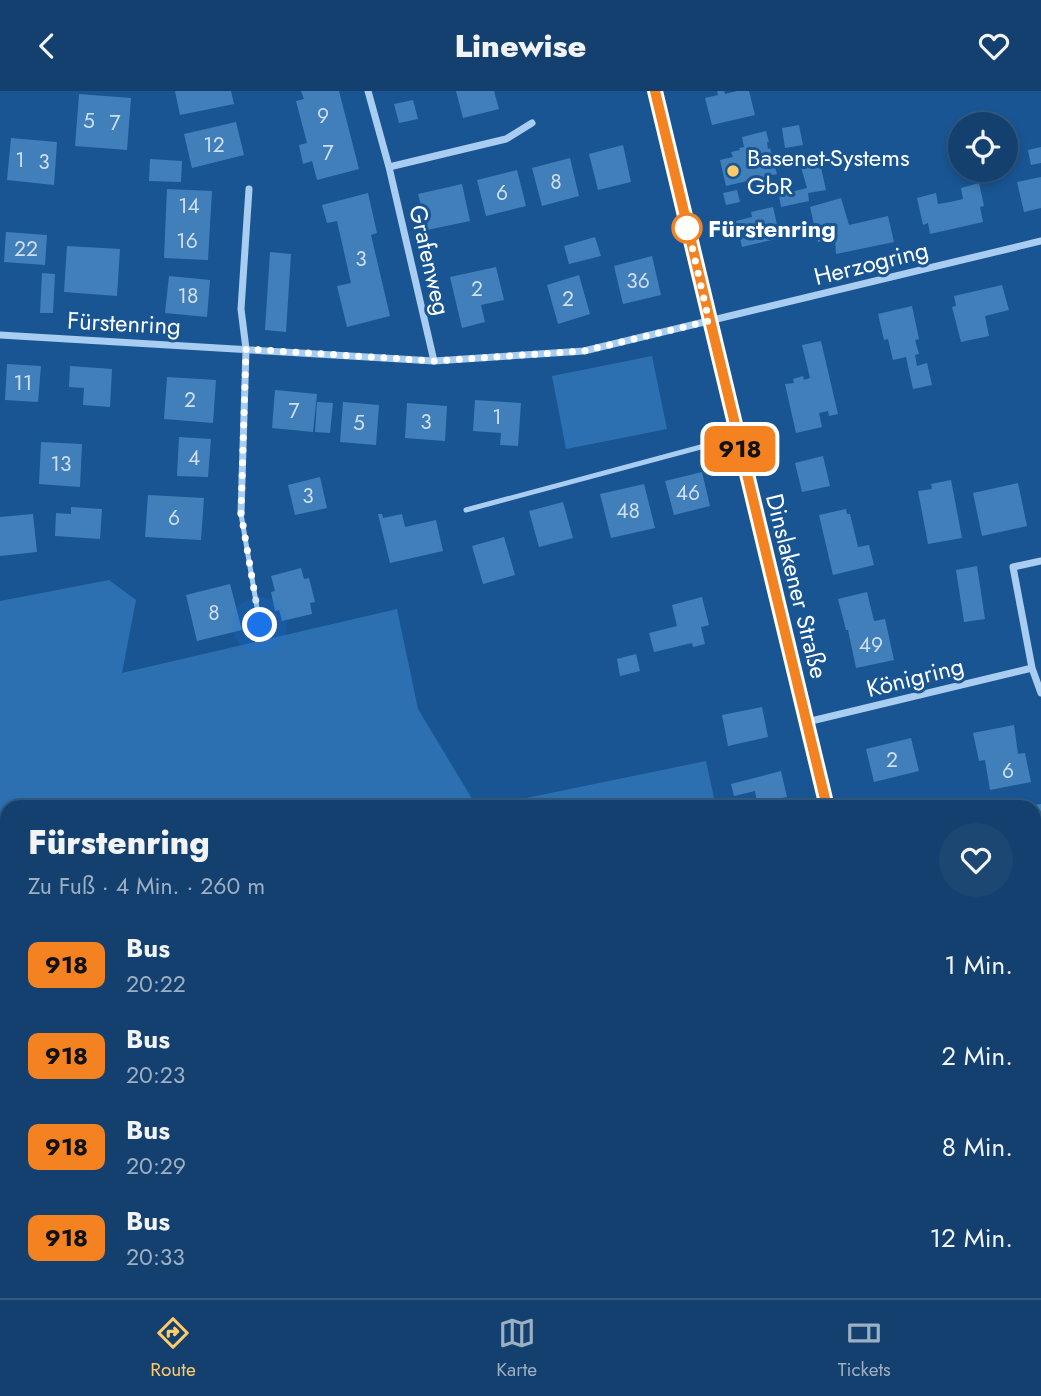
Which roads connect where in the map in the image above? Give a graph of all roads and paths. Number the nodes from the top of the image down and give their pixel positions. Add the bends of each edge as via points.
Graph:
1 (368, 91) edge
2 (655, 91) edge
3 (532, 123) dead end
4 (390, 167) junction
5 (249, 189) dead end
6 (1041, 241) edge
7 (709, 321) junction
8 (1, 333) edge
9 (246, 349) junction
10 (434, 361) junction
11 (738, 437) junction
12 (466, 510) dead end
13 (241, 513) joint
14 (1041, 561) edge
15 (260, 625) dead end
16 (1032, 668) junction
17 (1041, 692) edge
18 (807, 723) junction
19 (825, 800) edge

1 - 4 street, Grafenweg
2 - 7 main road, Dinslakener Straße
3 - 4 street via 506,139
4 - 10 street, Grafenweg
5 - 9 street via 241,309
6 - 7 street, Herzogring
7 - 10 street, Fürstenring via 584,351
7 - 11 main road, Dinslakener Straße
8 - 9 street, Fürstenring
9 - 10 street, Fürstenring
9 - 13 street
11 - 12 lane
11 - 18 main road, Dinslakener Straße
13 - 15 lane
14 - 16 street via 1013,567
16 - 17 street
16 - 18 street, Königring
18 - 19 main road, Dinslakener Straße

